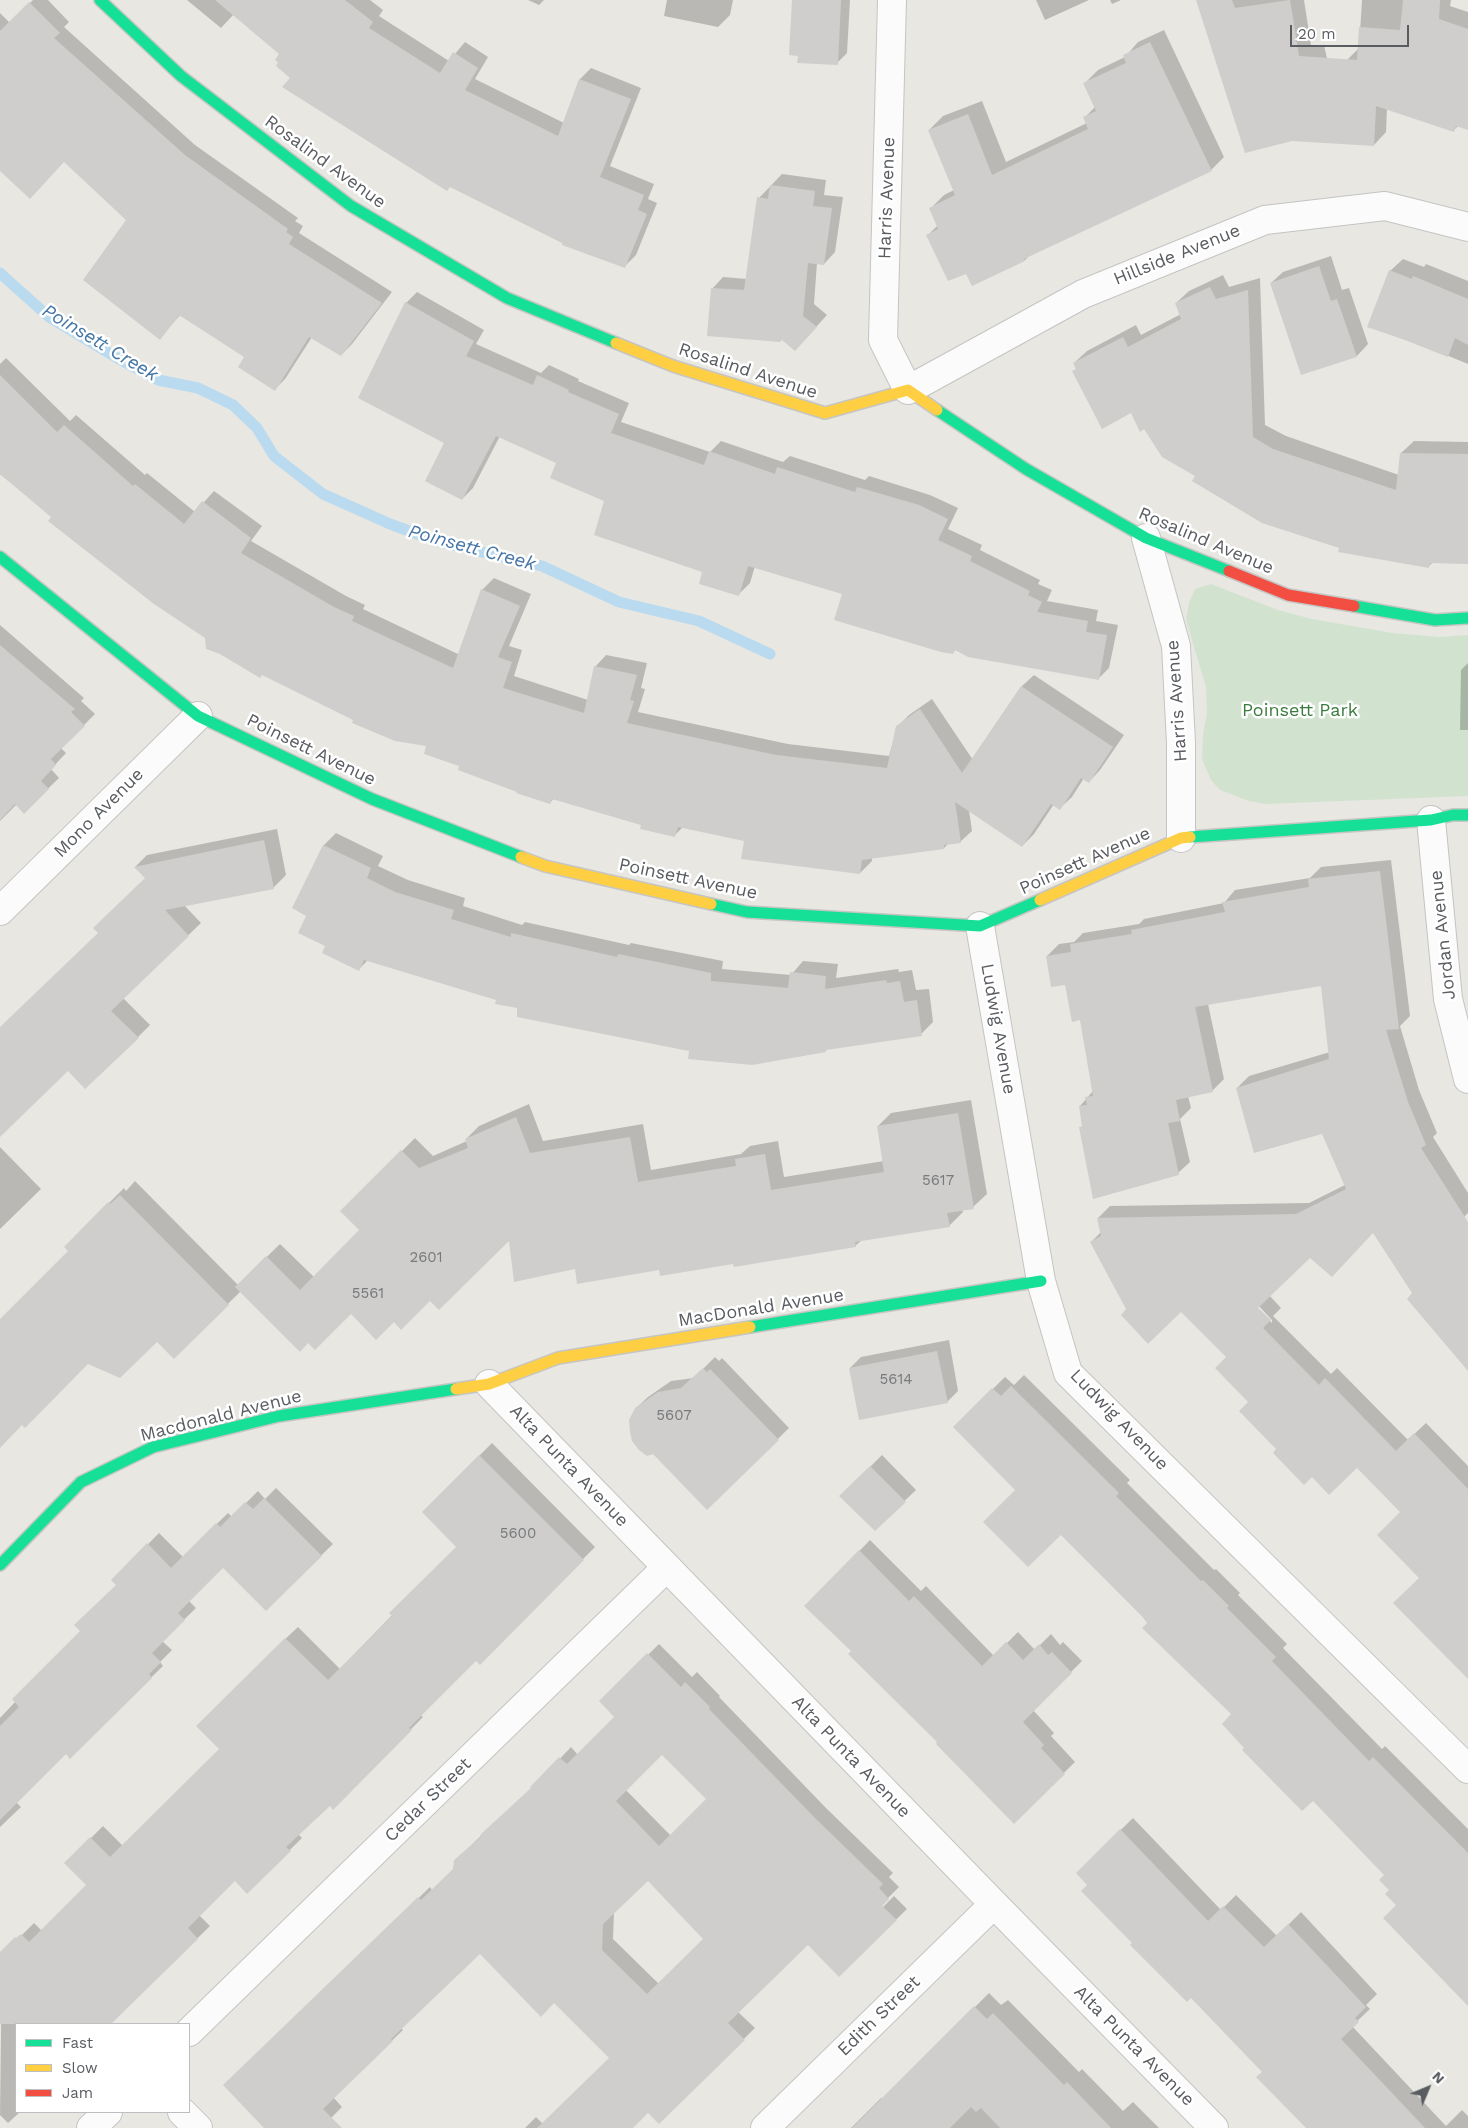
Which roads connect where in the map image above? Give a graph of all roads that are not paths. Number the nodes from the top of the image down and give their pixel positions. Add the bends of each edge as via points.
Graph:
1 (100, 0) edge
2 (892, 0) edge
3 (1468, 227) edge
4 (908, 390) junction
5 (1146, 538) junction
6 (0, 557) edge
7 (1468, 618) edge
8 (198, 716) junction
9 (1468, 814) edge
10 (1431, 820) junction
11 (1181, 838) junction
12 (0, 911) edge
13 (980, 926) junction
14 (1468, 1079) edge
15 (1042, 1281) junction
16 (489, 1384) junction
17 (0, 1565) edge
18 (667, 1567) junction
19 (1468, 1769) edge
20 (994, 1904) junction
21 (190, 2031) edge
22 (107, 2113) edge
23 (183, 2113) edge
24 (91, 2128) edge
25 (198, 2128) edge
26 (765, 2128) edge
27 (1214, 2128) edge

1 - 4 street, Rosalind Avenue via 181,76 351,206 507,298 673,366 825,413
2 - 4 street, Harris Avenue via 883,340
3 - 4 street, Hillside Avenue via 1385,206 1264,220 1083,294
4 - 5 street, Rosalind Avenue via 1026,469
5 - 7 street, Rosalind Avenue via 1288,595 1435,620
5 - 11 street, Harris Avenue via 1176,646
6 - 8 street, Poinsett Avenue
8 - 12 street, Mono Avenue
8 - 13 street, Poinsett Avenue via 372,800 545,866 747,912
9 - 10 street, Poinsett Avenue
10 - 11 street, Poinsett Avenue
10 - 14 street, Jordan Avenue via 1448,999
11 - 13 street, Poinsett Avenue
13 - 15 street, Ludwig Avenue
15 - 16 street, MacDonald Avenue via 558,1358
15 - 19 street, Ludwig Avenue via 1068,1374
16 - 17 street, Macdonald Avenue via 279,1416 153,1447 81,1482
16 - 18 street, Alta Punta Avenue
18 - 20 street, Alta Punta Avenue
18 - 21 street, Cedar Street
20 - 26 street, Edith Street
20 - 27 street, Alta Punta Avenue
22 - 24 street
23 - 25 street

